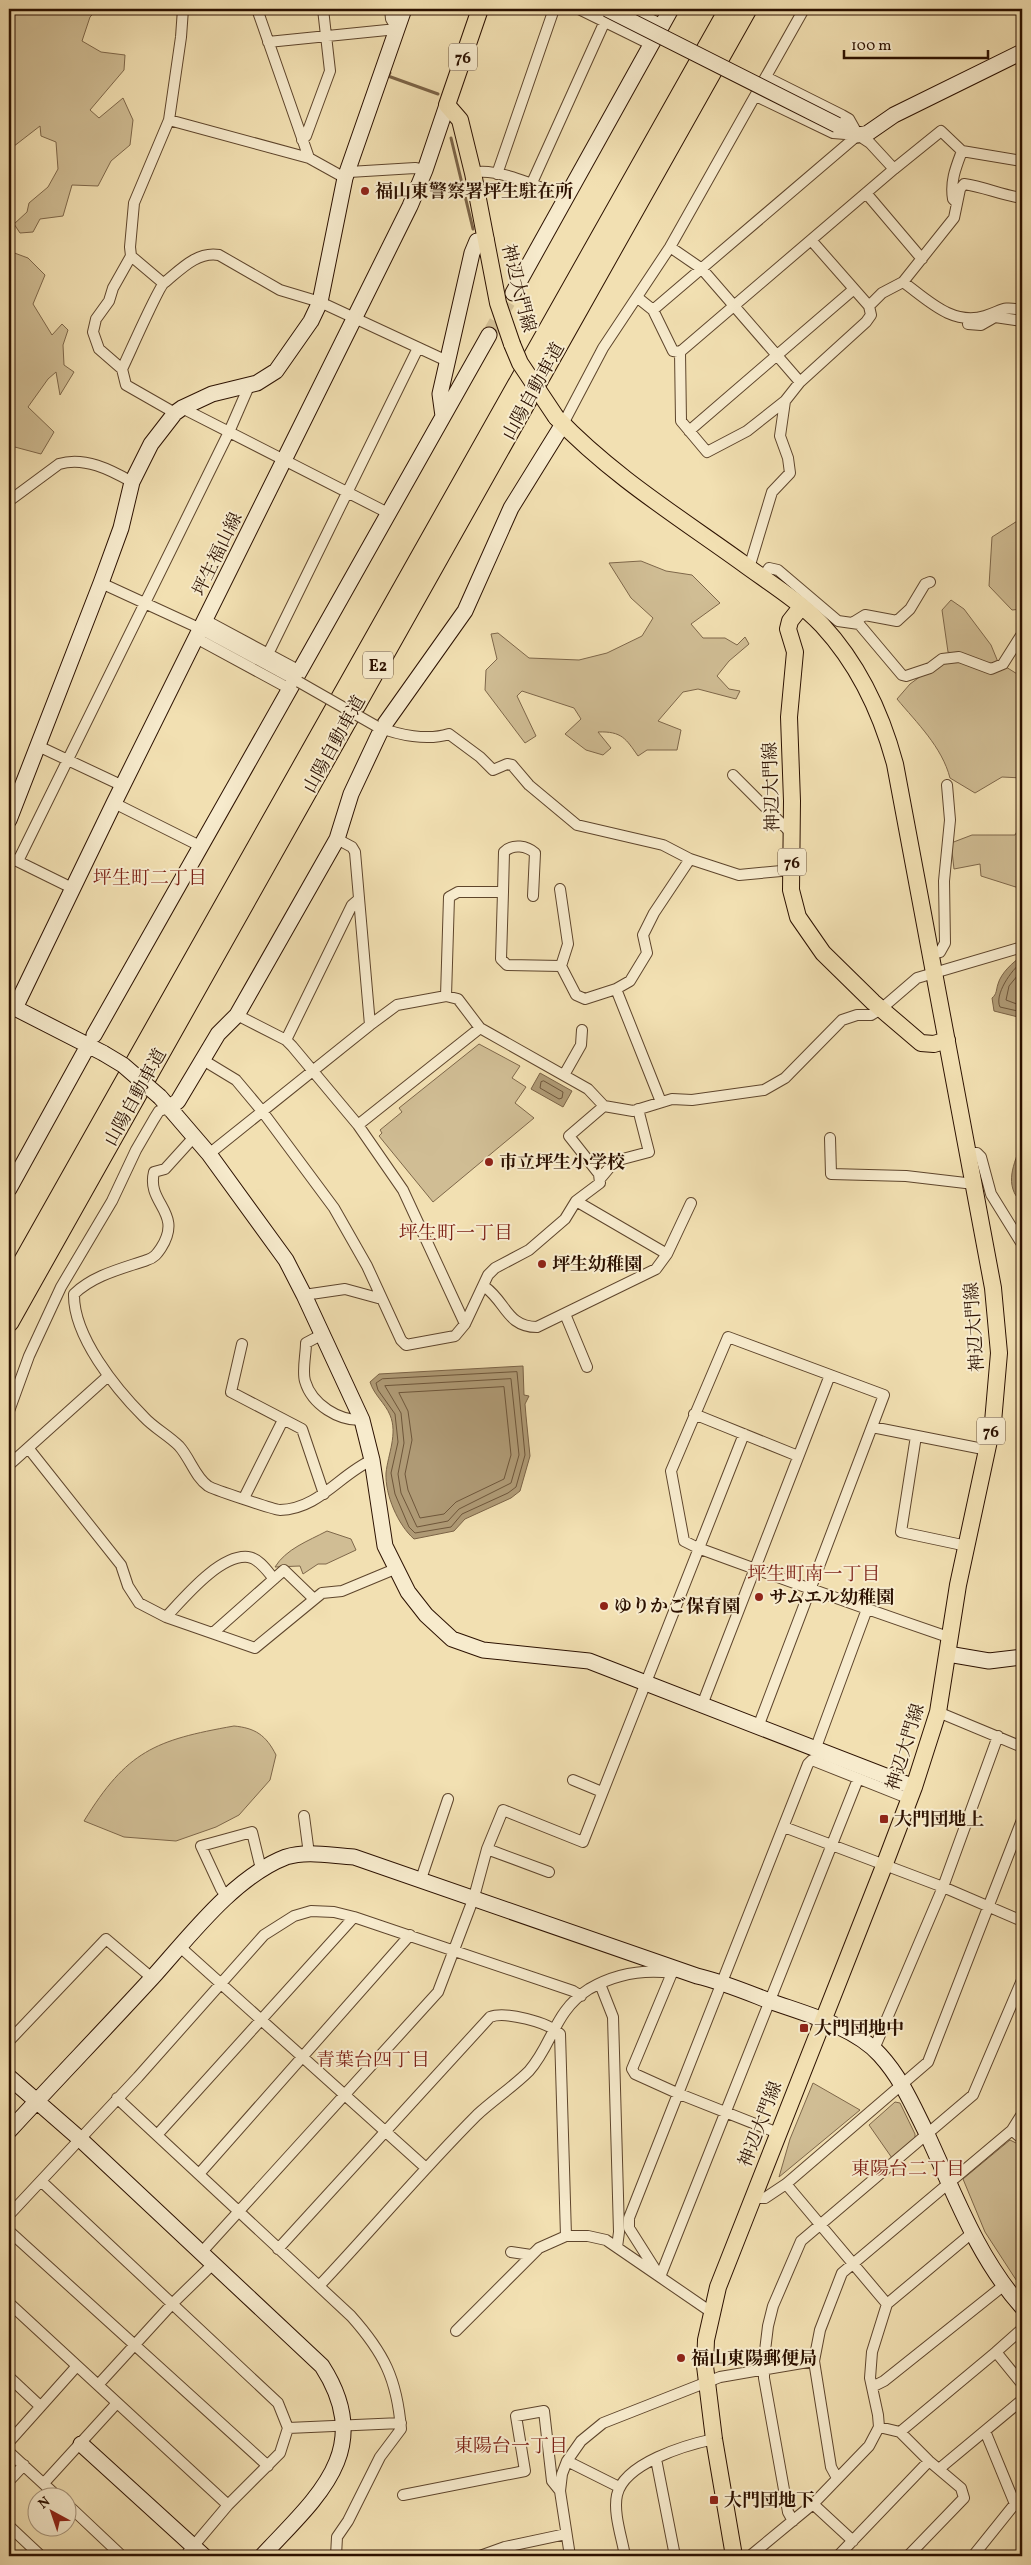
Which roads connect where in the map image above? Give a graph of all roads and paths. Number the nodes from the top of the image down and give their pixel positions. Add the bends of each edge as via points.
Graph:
1 (183, 9) edge
2 (257, 9) edge
3 (323, 9) edge
4 (390, 9) edge
5 (404, 9) edge
6 (480, 9) edge
7 (554, 9) edge
8 (579, 9) edge
9 (630, 9) edge
10 (671, 9) edge
11 (729, 9) edge
12 (747, 9) edge
13 (804, 9) edge
14 (606, 15) edge
15 (663, 25) junction
16 (397, 29) junction
17 (326, 35) junction
18 (268, 42) junction
19 (652, 45) junction
20 (1022, 52) edge
21 (766, 77) junction
22 (756, 96) junction
23 (447, 105) junction
24 (169, 120) junction
25 (858, 135) junction
26 (302, 140) junction
27 (962, 151) junction
28 (310, 158) junction
29 (1022, 161) edge
30 (894, 169) junction
31 (425, 170) junction
32 (473, 173) junction
33 (498, 174) junction
34 (347, 175) junction
35 (531, 185) junction
36 (866, 193) junction
37 (568, 198) junction
38 (1022, 198) edge
39 (957, 203) junction
40 (486, 238) junction
41 (812, 240) junction
42 (670, 247) junction
43 (131, 256) junction
44 (922, 259) junction
45 (702, 269) junction
46 (903, 282) junction
47 (163, 283) junction
48 (854, 289) junction
49 (513, 293) tunnel mouth
50 (638, 298) junction
51 (320, 302) junction
52 (734, 305) junction
53 (869, 306) junction
54 (653, 310) junction
55 (1022, 310) edge
56 (356, 317) junction
57 (968, 320) junction
58 (1022, 321) edge
59 (489, 335) tunnel mouth
60 (418, 348) junction
61 (680, 352) junction
62 (777, 356) junction
63 (447, 361) junction
64 (122, 370) junction
65 (443, 377) junction
66 (800, 382) junction
67 (249, 386) junction
68 (460, 386) junction
69 (785, 401) junction
70 (179, 411) junction
71 (443, 416) junction
72 (559, 421) junction
73 (689, 431) junction
74 (229, 432) junction
75 (284, 460) junction
76 (132, 482) junction
77 (348, 493) junction
78 (9, 501) edge
79 (388, 513) junction
80 (748, 568) junction
81 (762, 577) junction
82 (101, 582) junction
83 (930, 582) dead end
84 (146, 603) junction
85 (801, 607) junction
86 (852, 623) junction
87 (201, 629) junction
88 (1022, 634) edge
89 (268, 654) junction
90 (296, 680) junction
91 (380, 727) junction
92 (38, 746) junction
93 (69, 761) junction
94 (733, 775) dead end
95 (947, 785) dead end
96 (123, 786) junction
97 (114, 803) junction
98 (9, 820) edge
99 (792, 834) junction
100 (337, 839) junction
101 (202, 847) junction
102 (13, 859) edge
103 (690, 859) junction
104 (792, 870) junction
105 (72, 888) junction
106 (560, 889) dead end
107 (503, 892) junction
108 (533, 896) dead end
109 (359, 899) junction
110 (1022, 947) edge
111 (930, 954) junction
112 (561, 966) junction
113 (934, 974) junction
114 (616, 989) junction
115 (446, 996) junction
116 (12, 1007) edge
117 (881, 1009) junction
118 (237, 1015) junction
119 (370, 1025) junction
120 (480, 1028) junction
121 (582, 1030) dead end
122 (94, 1035) dead end
123 (286, 1040) junction
124 (947, 1040) junction
125 (84, 1052) dead end
126 (203, 1060) junction
127 (313, 1070) junction
128 (564, 1075) junction
129 (164, 1102) junction
130 (661, 1102) junction
131 (604, 1106) junction
132 (638, 1109) junction
133 (262, 1111) junction
134 (358, 1125) junction
135 (194, 1137) junction
136 (830, 1138) dead end
137 (968, 1152) junction
138 (209, 1154) junction
139 (600, 1179) junction
140 (974, 1184) junction
141 (9, 1189) edge
142 (576, 1201) junction
143 (692, 1203) dead end
144 (1022, 1244) edge
145 (667, 1254) junction
146 (9, 1287) edge
147 (61, 1287) junction
148 (484, 1287) junction
149 (74, 1294) junction
150 (304, 1295) junction
151 (380, 1297) junction
152 (565, 1314) junction
153 (9, 1322) edge
154 (465, 1324) junction
155 (323, 1334) junction
156 (242, 1344) dead end
157 (587, 1367) dead end
158 (830, 1375) junction
159 (107, 1377) junction
160 (9, 1411) edge
161 (694, 1414) junction
162 (283, 1420) junction
163 (362, 1420) junction
164 (872, 1427) junction
165 (744, 1434) junction
166 (916, 1436) junction
167 (28, 1449) junction
168 (988, 1450) junction
169 (798, 1456) junction
170 (372, 1460) junction
171 (9, 1465) edge
172 (324, 1494) junction
173 (244, 1498) junction
174 (967, 1546) junction
175 (698, 1548) junction
176 (754, 1568) junction
177 (395, 1569) junction
178 (274, 1579) junction
179 (810, 1588) junction
180 (314, 1599) junction
181 (867, 1609) junction
182 (166, 1617) junction
183 (214, 1632) junction
184 (949, 1646) junction
185 (1022, 1657) edge
186 (645, 1683) junction
187 (702, 1705) junction
188 (938, 1712) junction
189 (758, 1727) junction
190 (998, 1736) junction
191 (1022, 1747) edge
192 (815, 1750) junction
193 (858, 1779) junction
194 (573, 1780) dead end
195 (602, 1792) junction
196 (912, 1793) junction
197 (448, 1799) dead end
198 (304, 1816) dead end
199 (1022, 1820) edge
200 (784, 1827) junction
201 (831, 1846) junction
202 (487, 1849) junction
203 (309, 1854) junction
204 (884, 1866) junction
205 (261, 1869) junction
206 (549, 1872) dead end
207 (422, 1879) junction
208 (943, 1888) junction
209 (227, 1897) junction
210 (474, 1897) junction
211 (990, 1907) junction
212 (354, 1917) junction
213 (1022, 1921) edge
214 (410, 1936) junction
215 (179, 1946) junction
216 (454, 1950) junction
217 (672, 1973) junction
218 (697, 1976) junction
219 (152, 1978) junction
220 (1022, 1980) edge
221 (721, 1981) junction
222 (220, 1982) junction
223 (600, 1984) junction
224 (581, 1996) junction
225 (770, 2001) junction
226 (261, 2019) junction
227 (822, 2020) junction
228 (553, 2027) junction
229 (9, 2041) edge
230 (874, 2050) junction
231 (302, 2056) junction
232 (9, 2077) edge
233 (902, 2083) junction
234 (677, 2093) junction
235 (344, 2094) junction
236 (117, 2098) junction
237 (36, 2101) junction
238 (726, 2112) junction
239 (1022, 2114) edge
240 (9, 2130) edge
241 (1012, 2130) junction
242 (385, 2132) junction
243 (778, 2133) junction
244 (926, 2134) junction
245 (157, 2135) junction
246 (80, 2139) junction
247 (1022, 2139) edge
248 (426, 2168) junction
249 (199, 2174) junction
250 (41, 2181) junction
251 (949, 2181) junction
252 (786, 2184) junction
253 (753, 2198) junction
254 (240, 2211) junction
255 (9, 2216) edge
256 (820, 2225) junction
257 (9, 2231) edge
258 (972, 2233) junction
259 (566, 2236) junction
260 (617, 2247) junction
261 (278, 2249) junction
262 (511, 2252) dead end
263 (200, 2254) junction
264 (531, 2255) junction
265 (851, 2263) junction
266 (212, 2265) junction
267 (660, 2277) junction
268 (319, 2286) junction
269 (1003, 2286) junction
270 (9, 2303) edge
271 (172, 2304) junction
272 (887, 2304) junction
273 (1022, 2307) edge
274 (711, 2312) junction
275 (1022, 2329) edge
276 (456, 2331) dead end
277 (134, 2344) junction
278 (996, 2352) junction
279 (814, 2361) junction
280 (76, 2367) junction
281 (764, 2370) junction
282 (9, 2377) edge
283 (706, 2384) junction
284 (1022, 2384) edge
285 (98, 2385) junction
286 (872, 2387) junction
287 (1022, 2400) edge
288 (117, 2403) junction
289 (40, 2406) junction
290 (400, 2423) junction
291 (343, 2425) junction
292 (879, 2427) junction
293 (288, 2428) junction
294 (985, 2431) junction
295 (900, 2432) junction
296 (714, 2439) junction
297 (9, 2442) edge
298 (81, 2444) junction
299 (9, 2452) edge
300 (656, 2459) junction
301 (567, 2461) junction
302 (929, 2461) junction
303 (24, 2465) junction
304 (268, 2466) junction
305 (939, 2469) junction
306 (837, 2478) junction
307 (9, 2481) edge
308 (44, 2483) junction
309 (619, 2487) junction
310 (49, 2488) edge
311 (560, 2491) junction
312 (403, 2495) dead end
313 (1022, 2495) edge
314 (813, 2504) junction
315 (1015, 2504) junction
316 (228, 2505) junction
317 (78, 2514) edge
318 (793, 2520) junction
319 (9, 2526) edge
320 (566, 2534) junction
321 (853, 2541) junction
322 (194, 2553) edge
323 (42, 2556) edge
324 (122, 2556) edge
325 (262, 2556) edge
326 (336, 2556) edge
327 (480, 2556) edge
328 (570, 2556) edge
329 (625, 2556) edge
330 (675, 2556) edge
331 (734, 2556) edge
332 (750, 2556) edge
333 (838, 2556) edge
334 (908, 2556) edge
335 (973, 2556) edge

1 - 24 street via 182,37
2 - 18 street
3 - 17 street
4 - 16 street
5 - 16 street
6 - 23 main road, 76
7 - 33 street
8 - 14 street
9 - 15 street
10 - 15 street
11 - 146 highway, 山陽自動車道 / E2
12 - 153 highway, 山陽自動車道 / E2
13 - 21 street
14 - 19 street
14 - 25 street, bridge
14 - 35 street
15 - 19 street
16 - 17 street
16 - 34 street
17 - 18 street
17 - 26 street via 330,71
18 - 26 street
19 - 37 street
20 - 25 street via 894,115 877,129
21 - 22 street
21 - 25 street via 842,114 849,119
22 - 25 street via 833,133
22 - 42 street
23 - 31 street, 坪生福山線
23 - 32 main road, 神辺大門線 / 76 via 460,120
24 - 28 street
24 - 43 street via 134,202
25 - 30 street
25 - 45 street
26 - 28 street
27 - 29 street
27 - 30 street via 941,131
27 - 39 street via 954,172 952,190 953,200
28 - 34 street
30 - 36 street
31 - 34 street via 415,168
31 - 56 street, 坪生福山線
32 - 33 street via 482,170
32 - 40 main road, 神辺大門線 / 76
33 - 35 street
34 - 51 street
35 - 37 street
36 - 41 street
36 - 44 street
37 - 49 street
38 - 39 street via 964,184
39 - 44 street via 954,218
40 - 63 street via 478,241 472,253
40 - 72 main road, 神辺大門線 / 76, bridge via 498,303 512,344 520,363
41 - 48 street
41 - 52 street
42 - 45 street
42 - 50 street
43 - 47 street
43 - 64 street via 109,301 96,319 93,332 99,349
44 - 46 street
45 - 52 street
45 - 54 street
46 - 53 street
46 - 57 street via 949,315
47 - 51 street via 198,256 210,253 220,255 280,290
47 - 64 street
48 - 53 street
48 - 62 street
50 - 54 street
50 - 72 street
51 - 56 street
51 - 67 street via 311,321 276,371
52 - 61 street
52 - 62 street
53 - 66 street via 871,315 866,322
54 - 61 street via 673,351
55 - 57 street via 1004,307
56 - 60 street
56 - 75 street, 坪生福山線
57 - 58 street via 968,324 974,325 995,317
59 - 68 street
60 - 63 street
60 - 77 street
61 - 73 street via 681,421
62 - 66 street
62 - 73 street
63 - 65 street
64 - 70 street via 126,385 131,390
65 - 68 street via 447,387
65 - 71 street via 440,394
66 - 69 street
67 - 70 street via 212,394
67 - 74 street
68 - 71 street
69 - 73 street via 747,431 707,452
69 - 80 street via 780,436 790,473 772,492
70 - 74 street
70 - 76 street via 150,444
71 - 79 street
72 - 80 main road, 神辺大門線 / 76 via 616,473
72 - 91 street via 511,508 465,611
74 - 75 street
74 - 84 street
75 - 77 street
75 - 87 street, 坪生福山線
76 - 78 street via 98,465 67,462 59,464
76 - 82 street via 121,528
77 - 79 street
77 - 89 street
79 - 90 street
80 - 81 main road, 神辺大門線 / 76
81 - 85 main road, 神辺大門線 / 76
81 - 86 street via 769,568 778,570 838,621
82 - 84 street
82 - 92 street
83 - 86 street via 925,584 910,609 897,621 865,615
84 - 87 street
84 - 93 street
85 - 99 main road, 神辺大門線 / 76 via 788,629 795,652 789,717
85 - 111 main road, 神辺大門線 / 76 via 835,641 876,706 895,764
86 - 88 street via 859,624 906,676 930,668 942,659 958,657 991,669 1003,664
87 - 89 street
87 - 90 street
87 - 96 street, 坪生福山線
89 - 90 street
90 - 91 street, bridge
90 - 101 street
91 - 100 street via 351,794
91 - 103 street via 410,736 441,737 449,734 493,770 512,765 529,785 577,825 663,845
92 - 93 street
92 - 98 street
93 - 96 street
93 - 102 street
94 - 99 street
95 - 111 street via 950,820 944,881 945,943 940,952
96 - 97 street, 坪生福山線
97 - 101 street
97 - 105 street, 坪生福山線
99 - 104 main road, 神辺大門線 / 76
100 - 109 street via 355,852
100 - 118 street
101 - 122 street
102 - 105 street
103 - 104 street via 739,875
103 - 114 street via 654,913 644,935 648,953 630,982
104 - 117 main road, 神辺大門線 / 76 via 792,897 807,932 823,953
105 - 116 street, 坪生福山線
106 - 112 street via 568,944
107 - 108 street via 504,852 515,846 529,847 535,853
107 - 112 street via 501,959 507,965
107 - 115 street via 458,892 449,897
109 - 119 street
109 - 123 street via 352,905
110 - 113 street
111 - 113 main road, 神辺大門線 / 76
112 - 114 street via 580,998
113 - 117 street via 917,978
113 - 124 main road, 神辺大門線 / 76
114 - 130 street
115 - 119 street via 397,1005
115 - 120 street via 458,999
116 - 129 street, bridge via 123,1065
117 - 124 main road, 神辺大門線 / 76 via 921,1044
117 - 130 street via 842,1020 786,1078 764,1090
118 - 123 street
118 - 126 street via 218,1034
119 - 127 street
120 - 128 street
120 - 134 street
121 - 128 street via 581,1045
123 - 127 street
124 - 137 main road, 神辺大門線 / 76
125 - 141 street
126 - 129 street via 178,1101
126 - 133 street via 236,1080
127 - 133 street
127 - 134 street
128 - 131 street via 588,1090
129 - 135 street
129 - 147 street via 136,1150 112,1202
130 - 132 street
131 - 132 street
131 - 139 street via 569,1136
132 - 139 street via 649,1152 615,1161
133 - 138 street
133 - 151 street via 334,1208 367,1266
134 - 154 street via 404,1190
135 - 138 street
135 - 149 street via 165,1169 154,1172 151,1186 169,1222 169,1235 153,1258 102,1275
136 - 140 street via 831,1174 906,1176
137 - 140 main road, 神辺大門線 / 76
137 - 144 street via 981,1157 991,1194
138 - 150 street via 286,1260
139 - 142 street via 600,1183
140 - 168 main road, 神辺大門線 / 76 via 993,1288 999,1353
142 - 145 street
142 - 148 street via 565,1219 529,1250 495,1268 488,1275
143 - 145 street
145 - 152 street via 656,1269
147 - 149 street
147 - 160 street via 29,1356
148 - 152 street via 494,1293 515,1322 524,1327 537,1327
148 - 154 street
149 - 159 street via 84,1334
150 - 151 street via 345,1288
150 - 155 street
151 - 154 street via 406,1345 455,1336
152 - 157 street
155 - 163 street
155 - 163 street via 306,1343 304,1381 320,1406 353,1420
156 - 162 street via 231,1392
158 - 161 street via 728,1337
158 - 164 street via 884,1395
158 - 169 street
159 - 167 street
159 - 173 street via 144,1418 177,1444 204,1483 210,1488
161 - 165 street
161 - 175 street via 671,1471 684,1541
162 - 172 street via 302,1429
162 - 173 street
163 - 170 street
164 - 166 street
164 - 179 street
165 - 169 street
165 - 175 street
166 - 168 street
166 - 174 street via 901,1532
167 - 171 street
167 - 182 street via 121,1565 128,1586 139,1603
168 - 174 main road, 神辺大門線 / 76
169 - 176 street
170 - 172 street
170 - 177 street via 385,1546
172 - 173 street via 300,1506 279,1510
174 - 184 main road, 神辺大門線 / 76
175 - 176 street
175 - 186 street
176 - 179 street
176 - 187 street
177 - 180 street via 342,1591 322,1593
177 - 186 street via 426,1615 452,1639 483,1650 589,1661
178 - 180 street via 284,1570
178 - 182 street via 250,1557 236,1558 193,1588
178 - 183 street
179 - 181 street
179 - 189 street
180 - 183 street via 256,1648
181 - 184 street
181 - 192 street
182 - 183 street
184 - 185 street via 989,1661
184 - 188 main road, 神辺大門線 / 76
186 - 187 street
186 - 195 street
187 - 189 street
188 - 190 street
188 - 196 main road, 神辺大門線 / 76
189 - 192 street
190 - 191 street
190 - 208 street
192 - 196 street
193 - 196 street
193 - 200 street via 812,1760
193 - 201 street
194 - 195 street
195 - 202 street via 583,1842 503,1810
196 - 204 main road, 神辺大門線 / 76
197 - 207 street
198 - 203 street
199 - 211 street
200 - 201 street
200 - 221 street
201 - 204 street
201 - 225 street
202 - 206 street
202 - 210 street
203 - 205 street via 288,1856
203 - 207 street via 354,1857
204 - 208 street
204 - 227 main road, 神辺大門線 / 76
205 - 209 street
205 - 209 street via 252,1832 201,1846
207 - 210 street
208 - 211 street
208 - 230 street
209 - 215 street
210 - 216 street
210 - 218 street
211 - 213 street
211 - 233 street via 928,2062
212 - 214 street
212 - 222 street via 312,1911 294,1916 264,1935
212 - 226 street
214 - 216 street
214 - 231 street
215 - 219 street
215 - 222 street
216 - 224 street
216 - 235 street via 438,1992
217 - 218 street
217 - 223 street via 628,1974
217 - 234 street via 632,2069 635,2074
218 - 221 street
219 - 229 street via 106,1939
219 - 237 street
220 - 244 street via 978,2087 973,2095
221 - 225 street
221 - 234 street
222 - 226 street
222 - 236 street
223 - 224 street
223 - 260 street via 613,2016
224 - 228 street
225 - 227 street
225 - 238 street
226 - 231 street
226 - 245 street
227 - 230 street
227 - 243 main road, 神辺大門線 / 76
228 - 242 street via 498,2014 490,2017
228 - 248 street via 529,2070 478,2114
228 - 259 street via 560,2034
230 - 233 street
231 - 235 street
231 - 249 street
232 - 237 street
233 - 244 street
233 - 252 street
234 - 238 street
234 - 267 street via 628,2218 629,2228
235 - 242 street
235 - 254 street
236 - 245 street
236 - 246 street
237 - 240 street
237 - 246 street
238 - 243 street
238 - 267 street
239 - 241 street
241 - 247 street
241 - 251 street
242 - 248 street
242 - 261 street
243 - 253 main road, 神辺大門線 / 76
244 - 251 street
244 - 256 street
245 - 249 street
246 - 250 street
246 - 263 street
248 - 268 street
249 - 254 street
250 - 255 street
250 - 271 street
251 - 258 street
251 - 265 street
252 - 253 street via 764,2198
252 - 256 street
253 - 274 main road, 神辺大門線 / 76
254 - 261 street
254 - 263 street
256 - 265 street
256 - 281 street via 801,2241 773,2306
257 - 277 street
258 - 269 street
258 - 272 street
259 - 260 street via 588,2236 606,2240
259 - 264 street
260 - 267 street
261 - 268 street
262 - 264 street
263 - 266 street
264 - 276 street
265 - 272 street
265 - 279 street via 842,2272 820,2330
266 - 271 street
266 - 291 street via 322,2366 334,2386
267 - 274 street
268 - 290 street via 374,2341 392,2380
269 - 273 street
269 - 286 street via 884,2381
270 - 280 street
271 - 277 street
271 - 293 street via 278,2403
272 - 286 street via 872,2352
274 - 283 main road, 神辺大門線 / 76 via 706,2340
275 - 278 street
277 - 285 street
277 - 304 street
278 - 284 street
278 - 295 street
279 - 281 street
279 - 306 street via 831,2467
280 - 285 street
280 - 289 street
281 - 283 street via 720,2377
281 - 318 street via 788,2512
282 - 289 street
283 - 296 main road, 神辺大門線 / 76
283 - 301 street via 603,2424 581,2441
285 - 288 street
286 - 292 street
287 - 294 street
288 - 298 street
288 - 316 street
289 - 297 street
290 - 291 street
290 - 326 street via 401,2429 380,2457 337,2537
291 - 293 street
291 - 325 street via 337,2465 328,2482
292 - 295 street
292 - 306 street via 868,2446
293 - 304 street via 280,2453
294 - 305 street
294 - 315 street
295 - 302 street
296 - 300 street
296 - 331 main road, 神辺大門線 / 76
298 - 308 street
298 - 322 street
299 - 303 street
300 - 309 street via 639,2466
300 - 330 street
301 - 309 street
301 - 311 street
302 - 305 street
302 - 321 street
303 - 307 street
303 - 308 street
304 - 316 street
305 - 334 street via 961,2488 964,2498
306 - 314 street
308 - 310 street
309 - 329 street via 616,2506
311 - 312 street via 552,2481 544,2411 516,2416 525,2471
311 - 320 street
313 - 315 street
314 - 318 street
314 - 321 street
315 - 335 street
316 - 322 street
317 - 324 street
318 - 332 street
319 - 323 street
320 - 327 street via 505,2547
320 - 328 street
321 - 333 street

